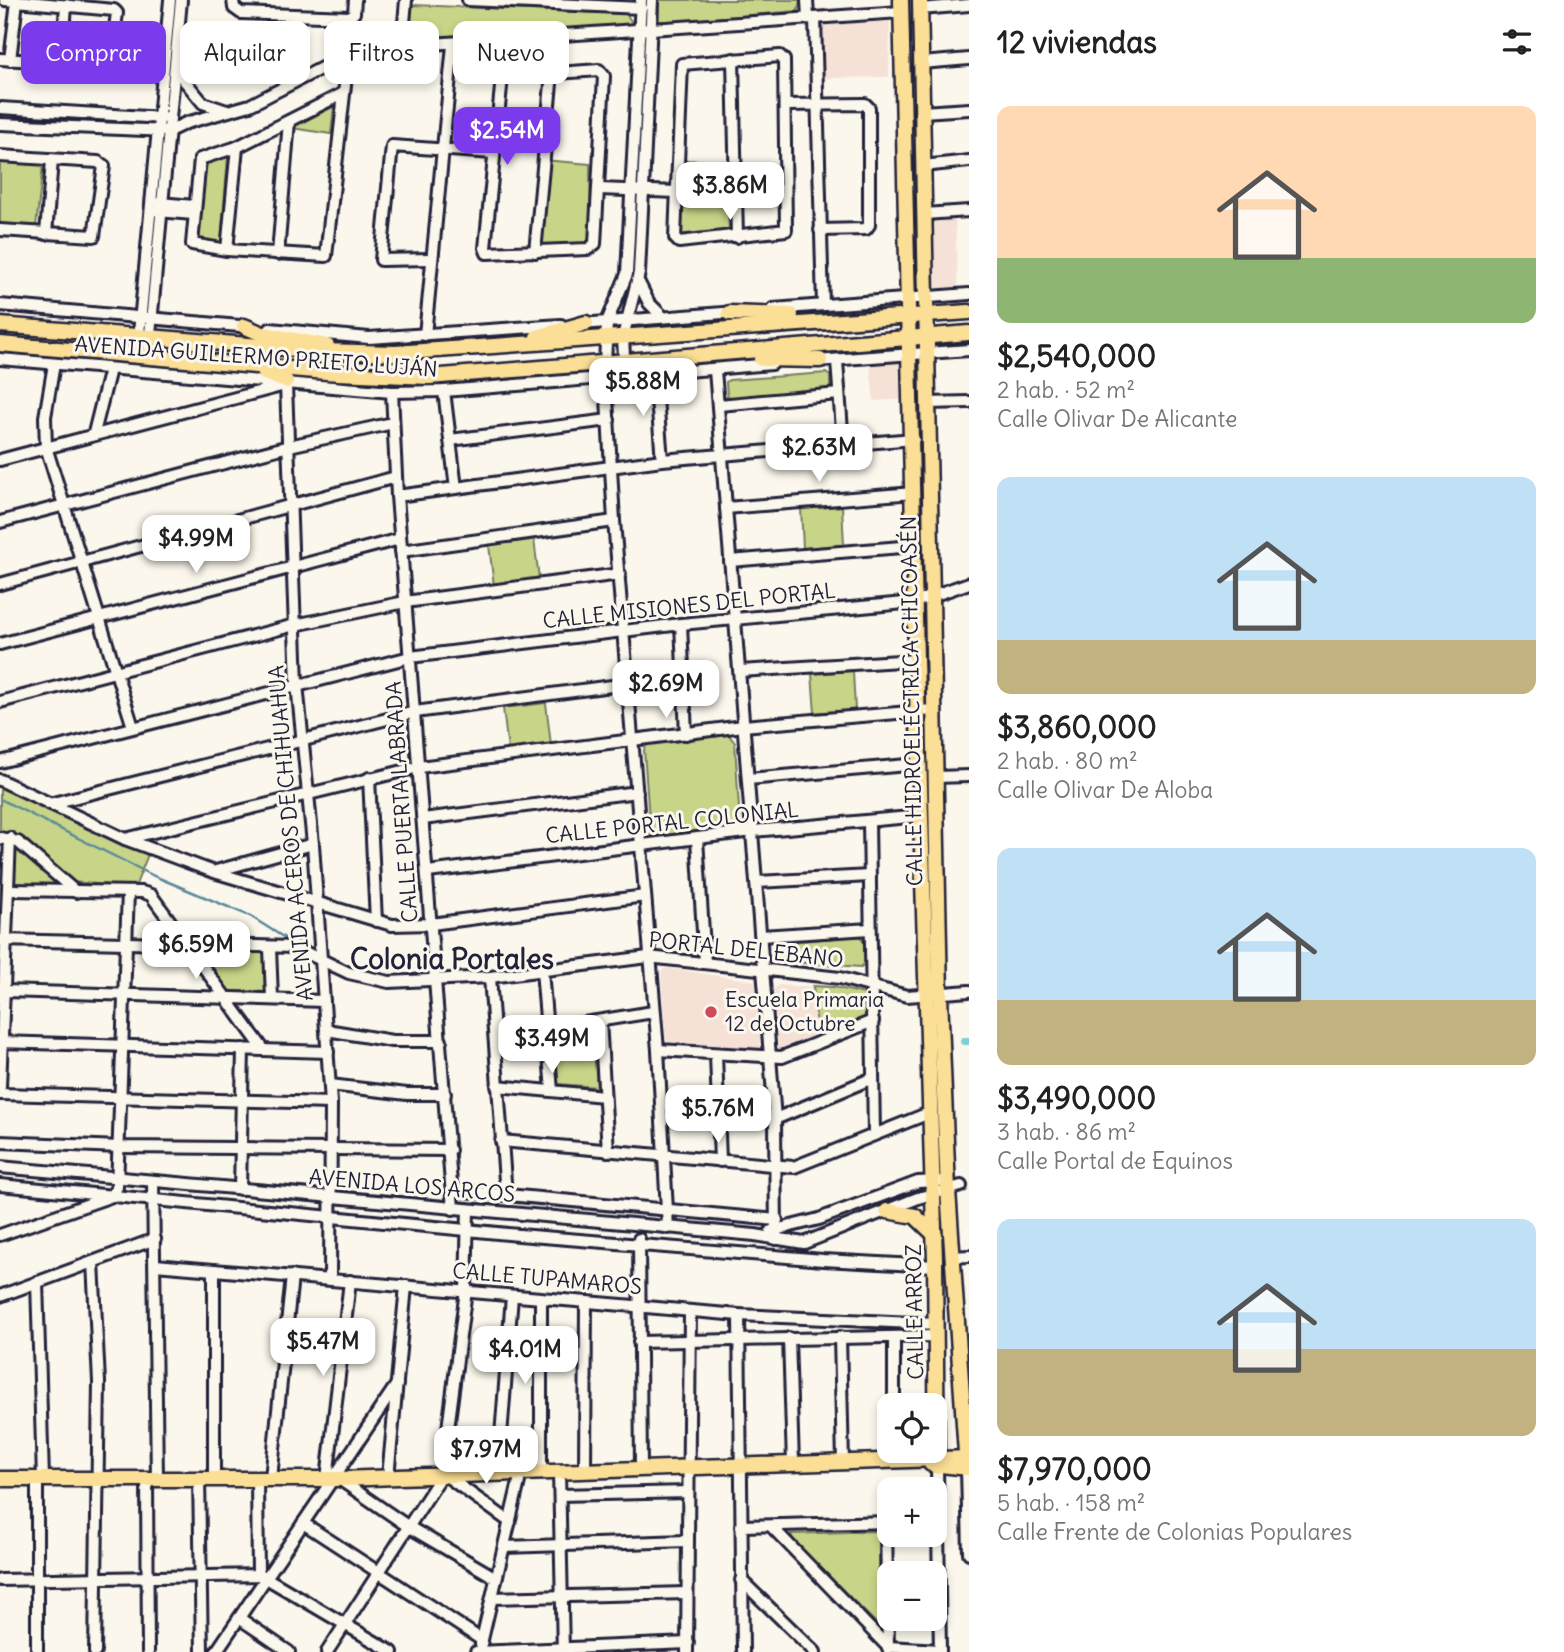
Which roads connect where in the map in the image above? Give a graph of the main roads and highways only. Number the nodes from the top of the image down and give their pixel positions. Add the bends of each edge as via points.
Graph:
1 (920, 4) edge
2 (901, 6) edge
3 (902, 43) junction
4 (920, 43) junction
5 (969, 312) edge
6 (729, 313) road end
7 (926, 316) junction
8 (908, 317) junction
9 (838, 320) junction
10 (586, 323) road end
11 (0, 325) edge
12 (244, 326) road end
13 (969, 333) edge
14 (926, 335) junction
15 (909, 337) junction
16 (0, 344) edge
17 (458, 350) junction
18 (348, 352) junction
19 (694, 355) junction
20 (820, 360) road end
21 (225, 363) junction
22 (286, 383) road end
23 (933, 995) junction
24 (956, 1186) edge
25 (932, 1187) joint
26 (887, 1210) road end
27 (935, 1235) junction
28 (965, 1385) edge
29 (935, 1393) edge
30 (877, 1458) edge
31 (947, 1462) edge
32 (968, 1463) edge
33 (0, 1479) edge

1 - 4 main road, CALLE HIDROELÉCTRICA CHICOASÉN
2 - 3 main road, CALLE HIDROELÉCTRICA CHICOASÉN
3 - 4 main road
3 - 8 main road, CALLE HIDROELÉCTRICA CHICOASÉN
4 - 7 main road, CALLE HIDROELÉCTRICA CHICOASÉN
5 - 7 main road, AVENIDA GUILLERMO PRIETO LUJÁN
6 - 9 main road via 800,314
7 - 8 main road, AVENIDA GUILLERMO PRIETO LUJÁN
7 - 14 main road, CALLE HIDROELÉCTRICA CHICOASÉN
8 - 9 main road, AVENIDA GUILLERMO PRIETO LUJÁN
8 - 15 main road, CALLE HIDROELÉCTRICA CHICOASÉN
9 - 17 main road, AVENIDA GUILLERMO PRIETO LUJÁN
10 - 17 main road via 537,337
11 - 18 main road, AVENIDA GUILLERMO PRIETO LUJÁN
12 - 18 main road
13 - 14 main road, AVENIDA GUILLERMO PRIETO LUJÁN
14 - 15 main road, AVENIDA GUILLERMO PRIETO LUJÁN
14 - 23 main road, CALLE HIDROELÉCTRICA CHICOASÉN via 935,777
15 - 19 main road, AVENIDA GUILLERMO PRIETO LUJÁN
15 - 23 main road, CALLE HIDROELÉCTRICA CHICOASÉN via 919,764
16 - 21 main road, AVENIDA GUILLERMO PRIETO LUJÁN
17 - 18 main road, AVENIDA GUILLERMO PRIETO LUJÁN
19 - 20 main road via 723,361
19 - 21 main road, AVENIDA GUILLERMO PRIETO LUJÁN via 624,369 429,377
21 - 22 main road
23 - 24 main road, CALLE HIDROELÉCTRICA CHICOASÉN
23 - 25 main road, CALLE HIDROELÉCTRICA CHICOASÉN
24 - 28 main road, CALLE ARROZ via 952,1257
25 - 27 main road, CALLE ARROZ
26 - 27 main road via 915,1216
27 - 29 main road, CALLE ARROZ
28 - 32 main road, CALLE ARROZ
30 - 33 main road via 332,1479
31 - 32 main road

